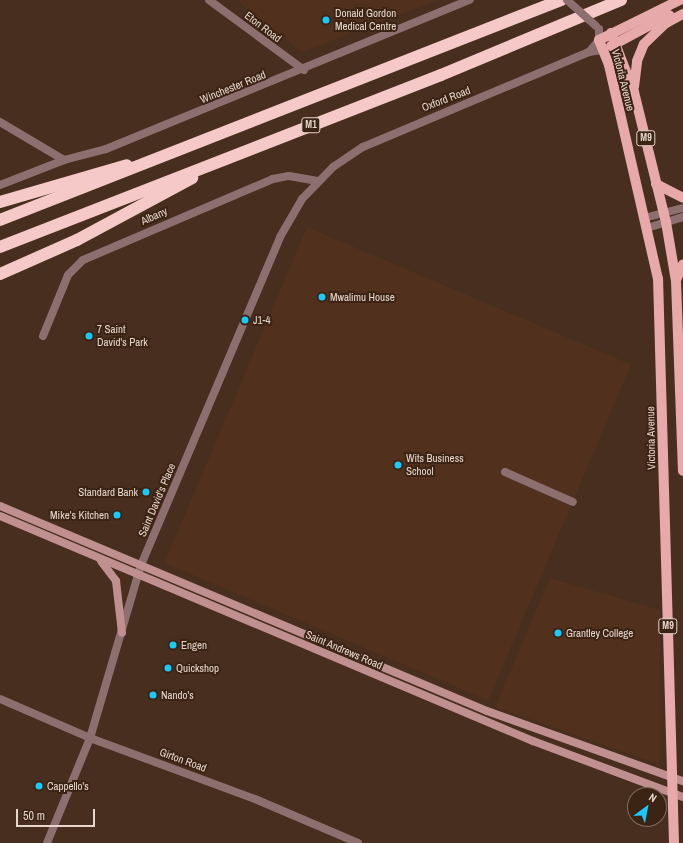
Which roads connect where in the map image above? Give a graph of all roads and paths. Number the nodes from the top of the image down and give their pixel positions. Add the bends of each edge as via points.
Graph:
1 (209, 0) edge
2 (470, 0) edge
3 (561, 0) edge
4 (567, 0) edge
5 (622, 0) edge
6 (680, 0) edge
7 (683, 8) edge
8 (683, 14) edge
9 (598, 27) junction
10 (610, 34) junction
11 (599, 40) junction
12 (616, 43) junction
13 (604, 50) junction
14 (590, 52) junction
15 (304, 70) junction
16 (634, 92) junction
17 (0, 122) edge
18 (64, 160) junction
19 (152, 162) junction
20 (206, 167) junction
21 (318, 181) junction
22 (656, 184) junction
23 (0, 185) edge
24 (683, 198) edge
25 (0, 202) edge
26 (683, 208) edge
27 (665, 217) junction
28 (683, 217) edge
29 (644, 218) junction
30 (0, 220) edge
31 (647, 228) junction
32 (0, 247) edge
33 (683, 264) edge
34 (0, 274) edge
35 (676, 281) junction
36 (43, 336) dead end
37 (683, 471) edge
38 (505, 472) dead end
39 (573, 502) dead end
40 (0, 506) edge
41 (0, 516) edge
42 (92, 555) junction
43 (141, 565) junction
44 (138, 575) junction
45 (122, 633) junction
46 (0, 698) edge
47 (90, 738) junction
48 (672, 778) junction
49 (683, 781) edge
50 (672, 794) junction
51 (683, 797) edge
52 (47, 843) edge
53 (358, 843) edge
54 (674, 843) edge

1 - 15 street, Eton Road
2 - 15 street, Winchester Road
3 - 19 highway, M1
4 - 9 street, bridge
5 - 20 highway, M1
6 - 10 main road
7 - 12 main road, Oxford Road
8 - 16 main road via 666,23 644,44 637,61
9 - 10 street
9 - 11 street
10 - 11 main road
10 - 12 main road, Victoria Avenue / M9
11 - 13 main road, Victoria Avenue / M9
11 - 14 street
12 - 13 main road, Oxford Road
12 - 16 main road, Victoria Avenue / M9
13 - 14 street, Oxford Road
13 - 29 main road, Victoria Avenue / M9
14 - 21 street, Oxford Road via 362,147
15 - 18 street, Winchester Road via 100,151
16 - 22 main road, Victoria Avenue / M9
17 - 18 street
18 - 23 street, Winchester Road
19 - 25 highway via 97,172
19 - 30 highway, M1
20 - 32 highway, M1
20 - 34 highway via 165,195
21 - 36 street, Albany via 289,176 273,179 84,260 68,275
21 - 43 street, Saint David's Place via 302,199 280,237
22 - 24 main road
22 - 27 main road, Victoria Avenue / M9
26 - 27 street
27 - 28 street
27 - 29 street
27 - 31 street
27 - 35 main road, Victoria Avenue / M9
29 - 31 main road, Victoria Avenue / M9
31 - 48 main road, Victoria Avenue / M9 via 653,250 659,300
33 - 35 main road
35 - 37 main road, Victoria Avenue / M9
38 - 39 street
40 - 43 main road, Saint Andrews Road
41 - 42 main road, Saint Andrews Road
42 - 44 main road, Saint Andrews Road
42 - 45 main road via 114,575
43 - 44 street, Saint David's Place
43 - 48 main road, Saint Andrews Road via 487,711
44 - 45 street, Saint David's Place
44 - 50 main road, Saint Andrews Road via 533,741
45 - 47 street, Saint David's Place
46 - 47 street, Girton Road
47 - 52 street, Saint David's Place
47 - 53 street, Girton Road via 256,799
48 - 49 main road, Saint Andrews Road
48 - 50 main road, Victoria Avenue / M9
50 - 51 main road, Saint Andrews Road
50 - 54 main road, Victoria Avenue / M9

